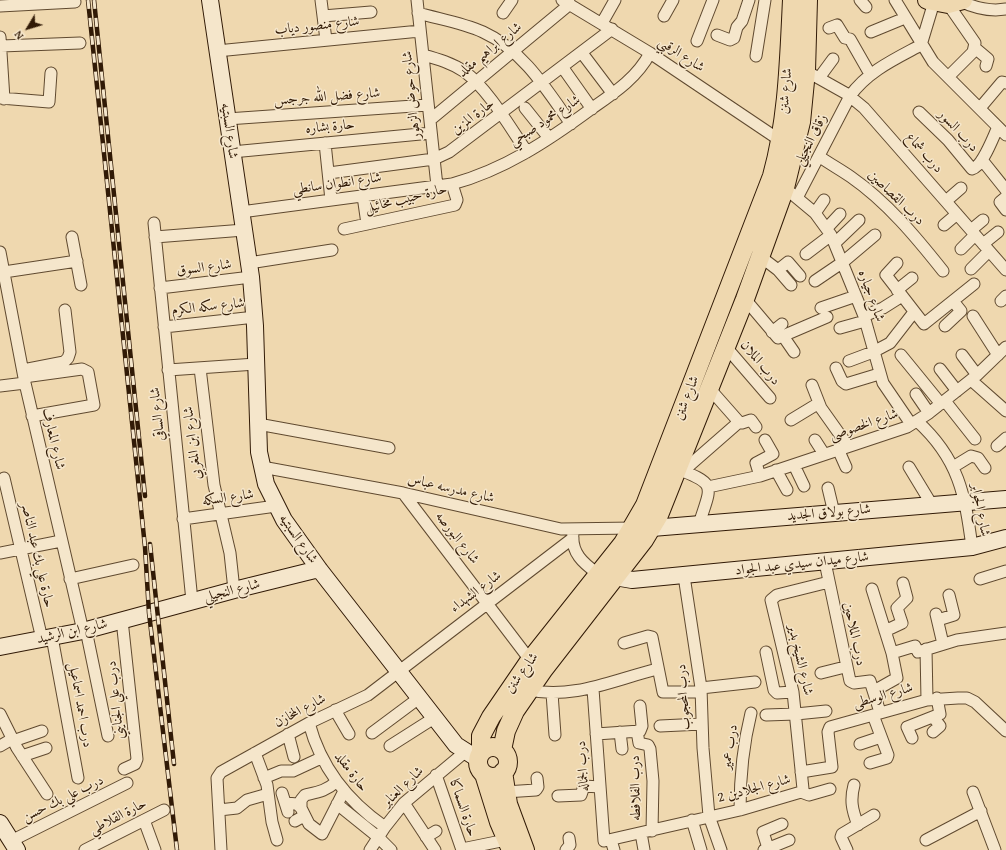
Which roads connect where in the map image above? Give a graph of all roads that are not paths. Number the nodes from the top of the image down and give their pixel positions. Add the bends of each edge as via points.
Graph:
1 (210, 0) edge
2 (321, 0) edge
3 (417, 0) edge
4 (512, 0) edge
5 (615, 0) edge
6 (673, 0) edge
7 (713, 0) edge
8 (749, 0) edge
9 (765, 0) edge
10 (792, 0) edge
11 (808, 0) edge
12 (895, 0) edge
13 (946, 1) edge
14 (74, 2) dead end
15 (566, 2) edge
16 (0, 6) edge
17 (1006, 9) edge
18 (371, 12) dead end
19 (503, 12) dead end
20 (418, 13) junction
21 (323, 16) junction
22 (664, 16) dead end
23 (905, 18) junction
24 (602, 23) junction
25 (829, 28) dead end
26 (612, 29) junction
27 (420, 30) junction
28 (871, 32) dead end
29 (717, 35) dead end
30 (326, 40) junction
31 (697, 41) dead end
32 (0, 42) edge
33 (80, 43) dead end
34 (921, 45) junction
35 (975, 48) junction
36 (217, 51) junction
37 (514, 51) junction
38 (582, 53) junction
39 (650, 53) junction
40 (423, 55) junction
41 (756, 56) dead end
42 (833, 59) dead end
43 (986, 66) dead end
44 (563, 68) junction
45 (51, 74) dead end
46 (870, 74) junction
47 (813, 75) junction
48 (948, 78) junction
49 (1005, 79) edge
50 (476, 81) junction
51 (542, 83) junction
52 (613, 94) junction
53 (850, 96) junction
54 (2, 98) edge
55 (428, 105) junction
56 (525, 108) dead end
57 (980, 108) junction
58 (592, 109) junction
59 (919, 112) dead end
60 (501, 114) junction
61 (227, 119) junction
62 (430, 120) junction
63 (571, 124) junction
64 (998, 127) junction
65 (432, 133) junction
66 (1006, 135) edge
67 (549, 138) junction
68 (781, 141) junction
69 (325, 143) junction
70 (232, 152) junction
71 (527, 152) junction
72 (820, 157) junction
73 (434, 158) junction
74 (982, 160) junction
75 (329, 173) junction
76 (452, 184) junction
77 (437, 186) junction
78 (960, 188) dead end
79 (1006, 190) edge
80 (791, 193) junction
81 (363, 196) junction
82 (1006, 196) edge
83 (331, 200) junction
84 (824, 200) dead end
85 (946, 201) junction
86 (1006, 210) edge
87 (241, 212) junction
88 (815, 213) junction
89 (840, 214) dead end
90 (957, 214) junction
91 (859, 220) dead end
92 (983, 220) dead end
93 (755, 221) junction
94 (154, 223) dead end
95 (367, 224) junction
96 (944, 225) dead end
97 (771, 228) junction
98 (344, 229) dead end
99 (244, 230) junction
100 (998, 232) dead end
101 (973, 233) junction
102 (831, 235) junction
103 (875, 235) dead end
104 (72, 237) dead end
105 (155, 237) junction
106 (986, 248) junction
107 (961, 249) dead end
108 (332, 250) dead end
109 (0, 252) edge
110 (806, 254) dead end
111 (761, 257) junction
112 (77, 261) junction
113 (843, 262) junction
114 (897, 263) dead end
115 (971, 269) dead end
116 (250, 270) junction
117 (778, 270) junction
118 (1006, 270) edge
119 (943, 271) dead end
120 (4, 272) junction
121 (800, 276) dead end
122 (912, 278) dead end
123 (815, 281) dead end
124 (974, 284) dead end
125 (81, 285) dead end
126 (791, 285) dead end
127 (160, 288) junction
128 (899, 293) junction
129 (856, 296) junction
130 (4, 299) edge
131 (745, 299) junction
132 (953, 301) junction
133 (65, 310) dead end
134 (914, 312) junction
135 (973, 316) dead end
136 (255, 317) junction
137 (864, 318) junction
138 (782, 324) dead end
139 (945, 326) dead end
140 (164, 327) junction
141 (840, 328) dead end
142 (772, 332) junction
143 (783, 336) junction
144 (726, 347) junction
145 (1004, 349) edge
146 (794, 352) dead end
147 (873, 352) junction
148 (902, 355) dead end
149 (962, 355) dead end
150 (849, 361) dead end
151 (256, 364) junction
152 (200, 368) junction
153 (836, 368) dead end
154 (168, 370) junction
155 (940, 370) dead end
156 (879, 374) junction
157 (24, 377) junction
158 (974, 378) junction
159 (812, 385) dead end
160 (0, 386) edge
161 (709, 388) junction
162 (957, 391) junction
163 (916, 394) dead end
164 (770, 398) dead end
165 (943, 402) junction
166 (694, 403) junction
167 (819, 403) junction
168 (1006, 412) edge
169 (929, 413) junction
170 (32, 416) junction
171 (791, 420) dead end
172 (739, 422) junction
173 (914, 423) junction
174 (258, 424) junction
175 (756, 427) dead end
176 (1006, 438) edge
177 (975, 439) dead end
178 (765, 440) dead end
179 (815, 440) dead end
180 (997, 446) dead end
181 (389, 448) dead end
182 (843, 448) junction
183 (824, 454) junction
184 (794, 465) junction
185 (262, 467) junction
186 (846, 467) dead end
187 (909, 467) dead end
188 (953, 467) junction
189 (985, 468) dead end
190 (680, 470) junction
191 (776, 470) junction
192 (760, 476) junction
193 (4, 478) dead end
194 (804, 486) dead end
195 (708, 487) junction
196 (828, 488) dead end
197 (788, 490) dead end
198 (403, 493) junction
199 (1006, 499) edge
200 (966, 502) junction
201 (932, 505) junction
202 (276, 506) junction
203 (834, 513) junction
204 (220, 514) junction
205 (184, 519) junction
206 (699, 524) junction
207 (634, 528) junction
208 (652, 528) junction
209 (573, 534) junction
210 (1006, 538) edge
211 (61, 540) junction
212 (972, 547) junction
213 (20, 549) junction
214 (0, 553) edge
215 (825, 562) junction
216 (133, 565) dead end
217 (319, 569) junction
218 (1006, 571) edge
219 (606, 576) junction
220 (684, 576) junction
221 (70, 579) junction
222 (980, 579) dead end
223 (829, 582) junction
224 (904, 583) dead end
225 (872, 589) dead end
226 (234, 590) junction
227 (949, 595) dead end
228 (192, 601) junction
229 (487, 603) junction
230 (144, 614) joint
231 (122, 620) junction
232 (84, 631) junction
233 (885, 631) junction
234 (1006, 632) edge
235 (47, 638) junction
236 (624, 644) dead end
237 (943, 644) junction
238 (0, 647) edge
239 (926, 649) junction
240 (766, 652) dead end
241 (892, 653) junction
242 (530, 660) junction
243 (845, 667) junction
244 (658, 669) junction
245 (398, 671) junction
246 (821, 673) dead end
247 (755, 682) dead end
248 (592, 689) junction
249 (529, 690) junction
250 (701, 690) junction
251 (874, 691) junction
252 (793, 692) junction
253 (552, 693) junction
254 (418, 698) junction
255 (932, 699) junction
256 (640, 706) dead end
257 (334, 710) junction
258 (826, 711) dead end
259 (751, 713) dead end
260 (0, 714) edge
261 (796, 714) junction
262 (876, 714) junction
263 (766, 715) dead end
264 (434, 718) junction
265 (934, 718) junction
266 (309, 723) junction
267 (702, 724) junction
268 (660, 726) dead end
269 (42, 731) dead end
270 (637, 731) junction
271 (1006, 731) edge
272 (620, 732) junction
273 (933, 732) dead end
274 (372, 733) dead end
275 (288, 734) junction
276 (349, 734) dead end
277 (596, 734) junction
278 (555, 735) dead end
279 (108, 736) dead end
280 (881, 737) junction
281 (912, 738) dead end
282 (13, 740) junction
283 (860, 744) dead end
284 (0, 746) edge
285 (390, 746) dead end
286 (46, 748) dead end
287 (622, 749) dead end
288 (502, 750) junction
289 (255, 753) junction
290 (22, 756) junction
291 (294, 757) dead end
292 (321, 758) junction
293 (477, 760) junction
294 (870, 763) dead end
295 (124, 769) dead end
296 (503, 772) junction
297 (801, 772) junction
298 (436, 775) junction
299 (78, 778) dead end
300 (264, 778) junction
301 (537, 778) dead end
302 (336, 782) junction
303 (127, 783) dead end
304 (854, 785) dead end
305 (600, 786) junction
306 (830, 789) dead end
307 (802, 790) junction
308 (344, 791) junction
309 (505, 792) junction
310 (973, 792) dead end
311 (47, 794) dead end
312 (268, 794) junction
313 (558, 796) dead end
314 (404, 803) junction
315 (337, 804) junction
316 (164, 810) dead end
317 (219, 810) junction
318 (740, 810) junction
319 (981, 811) junction
320 (874, 815) dead end
321 (709, 816) junction
322 (144, 820) junction
323 (692, 820) junction
324 (782, 824) dead end
325 (858, 825) junction
326 (385, 827) junction
327 (646, 832) junction
328 (378, 837) junction
329 (7, 838) edge
330 (569, 838) dead end
331 (277, 840) dead end
332 (789, 840) dead end
333 (926, 840) dead end
334 (610, 844) edge
335 (509, 845) edge
336 (766, 849) edge
337 (85, 850) edge
338 (155, 850) edge
339 (221, 850) edge
340 (370, 850) edge
341 (391, 850) edge
342 (435, 850) edge
343 (462, 850) edge
344 (525, 850) edge
345 (566, 850) edge
346 (644, 850) edge
347 (701, 850) edge
348 (721, 850) edge
349 (848, 850) edge
350 (995, 850) edge

1 - 36 street, شارع السبتيه
2 - 21 street
3 - 20 street, شارع حوض الزهور
4 - 19 street
5 - 24 street
6 - 22 street
7 - 31 street
8 - 29 street via 734,38 730,40
9 - 41 street
10 - 68 main road, شارع شنن via 787,98
11 - 47 main road, شارع شنن
12 - 23 street
13 - 17 street via 989,10
13 - 34 street
13 - 35 street via 973,38
14 - 16 street
15 - 24 street, شارع الرقبي
15 - 37 street, شارع ابراهيم مقلد
18 - 21 street
20 - 27 street, شارع حوض الزهور
20 - 37 street via 482,32
21 - 30 street
23 - 28 street
23 - 34 street
24 - 26 street, شارع الرقبي
25 - 46 street via 837,25 845,38 850,39
26 - 38 street, حارة المزين
26 - 39 street, شارع الرقبي
27 - 30 street, شارع منصور دياب
27 - 40 street, شارع حوض الزهور
30 - 36 street, شارع منصور دياب
32 - 33 street
32 - 54 street
34 - 46 street, زقاق النجيلي
34 - 48 street
35 - 43 street via 988,59
35 - 48 street
36 - 61 street, شارع السبتيه
37 - 50 street, شارع ابراهيم مقلد
37 - 51 street
38 - 44 street, حارة المزين
38 - 52 street
39 - 52 street, شارع محمود صبحي via 637,73
39 - 68 street, شارع الرقبي
40 - 50 street via 456,66
40 - 55 street, شارع حوض الزهور
42 - 47 street
44 - 51 street, حارة المزين
44 - 58 street
45 - 54 street via 51,99 48,103
46 - 53 street, زقاق النجيلي
47 - 53 street, درب شماع
47 - 80 main road, شارع شنن via 799,134
48 - 57 street
49 - 57 street
50 - 60 street
50 - 62 street, شارع ابراهيم مقلد
51 - 60 street, حارة المزين
51 - 63 street
52 - 58 street, شارع محمود صبحي
53 - 72 street, زقاق النجيلي
53 - 85 street, درب شماع via 864,108
55 - 61 street, شارع فضل الله جرجس
55 - 62 street, شارع حوض الزهور
56 - 67 street
57 - 64 street
58 - 63 street, شارع محمود صبحي
59 - 74 street, درب السور via 971,167 976,168
60 - 71 street
60 - 73 street, حارة المزين via 457,148
61 - 70 street, شارع السبتيه
62 - 65 street, شارع حوض الزهور
63 - 67 street, شارع محمود صبحي
64 - 66 street
64 - 74 street, درب السور
65 - 69 street, حارة بشاره
65 - 73 street, شارع حوض الزهور
67 - 71 street, شارع محمود صبحي
68 - 93 main road, شارع شنن via 772,176
69 - 70 street, حارة بشاره
69 - 75 street
70 - 87 street, شارع السبتيه
71 - 76 street, شارع محمود صبحي via 480,176
72 - 80 street, زقاق النجيلي
72 - 119 street, درب القصاصين via 852,177 877,198
73 - 75 street, حارة المزين
73 - 77 street, شارع حوض الزهور
74 - 79 street
75 - 83 street
76 - 77 street, شارع محمود صبحي
76 - 95 street, حارة حبيب مخائيل via 457,201 455,205
77 - 81 street, شارع انطوان سانطي
78 - 85 street
80 - 88 street, شارع جياره
80 - 97 main road, شارع شنن
81 - 83 street, شارع انطوان سانطي
81 - 95 street
82 - 86 street via 1000,202
83 - 87 street, شارع انطوان سانطي
84 - 88 street
85 - 90 street, درب شماع
87 - 99 street, شارع السبتيه
88 - 102 street, شارع جياره
89 - 102 street
90 - 96 street
90 - 101 street, درب شماع
91 - 102 street
92 - 101 street
93 - 97 main road
93 - 166 main road, شارع شنن
94 - 105 street, شارع الساقي
95 - 98 street, حارة حبيب مخائيل
97 - 111 main road, شارع شنن
99 - 105 street
99 - 116 street, شارع السبتيه
100 - 106 street
101 - 106 street, درب شماع
101 - 107 street
102 - 110 street
102 - 113 street, شارع جياره
103 - 113 street
104 - 112 street
105 - 127 street, شارع الساقي
106 - 115 street
106 - 118 street, درب شماع
108 - 116 street
109 - 120 street, شارع المعارف
111 - 117 street
111 - 131 main road, شارع شنن
112 - 120 street
112 - 125 street
113 - 123 street
113 - 129 street, شارع جياره
114 - 128 street via 886,275
116 - 127 street, شارع السوق
116 - 136 street, شارع السبتيه
117 - 121 street via 788,262
117 - 126 street
120 - 130 street, شارع المعارف
122 - 128 street
124 - 132 street
127 - 140 street, شارع الساقي
128 - 134 street
128 - 137 street via 883,308
129 - 137 street, شارع جياره
129 - 143 street
130 - 157 street, شارع المعارف
131 - 142 street
131 - 144 main road, شارع شنن
132 - 134 street via 925,324
132 - 139 street via 961,311
133 - 157 street via 70,352 68,358 64,362
134 - 147 street via 890,343
135 - 145 street
136 - 140 street, شارع سكه الكرم
136 - 151 street, شارع السبتيه
137 - 141 street
137 - 147 street, شارع جياره
138 - 142 street
140 - 154 street, شارع الساقي
142 - 143 street via 778,338
143 - 146 street
144 - 161 main road, شارع شنن
144 - 164 street, درب الملان
145 - 158 street, شارع الخصوصى
147 - 150 street
147 - 156 street, شارع جياره
148 - 165 street
149 - 158 street
151 - 152 street
151 - 174 street, شارع السبتيه
152 - 154 street
152 - 204 street, شارع ابن المغربي via 214,485
153 - 156 street via 846,384
154 - 205 street, شارع الساقي
155 - 162 street
156 - 173 street, شارع جياره via 888,392
157 - 160 street
157 - 170 street, شارع المعارف
157 - 170 street via 82,369 88,372 94,405
158 - 162 street, شارع الخصوصى
158 - 168 street
159 - 167 street
161 - 166 main road, شارع شنن
161 - 172 street
162 - 165 street, شارع الخصوصى
163 - 169 street
165 - 169 street, شارع الخصوصى
165 - 177 street
166 - 190 main road, شارع شنن
166 - 207 main road, شارع شنن
167 - 171 street
167 - 182 street
169 - 173 street, شارع الخصوصى
170 - 211 street, شارع المعارف
172 - 175 street via 751,420
172 - 190 street
173 - 182 street, شارع الخصوصى
173 - 188 street, شارع الجوابر via 937,442
174 - 181 street
174 - 185 street, شارع السبتيه
176 - 180 street
178 - 192 street via 773,454 756,463
179 - 183 street
182 - 183 street, شارع الخصوصى
182 - 186 street
183 - 184 street, شارع الخصوصى
184 - 191 street, شارع الخصوصى
184 - 194 street
185 - 198 street, شارع مدرسه عباس
185 - 202 street, شارع السبتيه
187 - 201 street
188 - 189 street via 971,456 978,458
188 - 200 street, شارع الجوابر
190 - 195 street via 701,478
190 - 208 main road, شارع شنن
191 - 192 street, شارع الخصوصى
191 - 197 street
192 - 195 street, شارع الخصوصى
193 - 213 street, حارة علي بك عبد الناصر
195 - 206 street via 708,496
196 - 203 street
198 - 209 street, شارع مدرسه عباس
198 - 229 street, شارع البورصه
199 - 200 street, شارع بولاق الجديد
200 - 201 street, شارع بولاق الجديد
200 - 212 street, شارع الجوابر
201 - 203 street, شارع بولاق الجديد
202 - 204 street, شارع السكه
202 - 217 street, شارع السبتيه
203 - 206 street, شارع بولاق الجديد
204 - 205 street, شارع السكه
204 - 226 street, شارع ابن المغربي via 230,553
205 - 228 street, شارع الساقي
206 - 208 street, شارع بولاق الجديد
207 - 209 street, شارع مدرسه عباس
207 - 219 main road, شارع شنن
208 - 219 main road, شارع شنن
209 - 219 street via 577,556 583,563
209 - 229 street, شارع الشهداء
210 - 212 street, شارع ميدان سيدي عبد الجواد
211 - 213 street
211 - 221 street, شارع المعارف
212 - 215 street, شارع ميدان سيدي عبد الجواد
213 - 214 street
213 - 235 street, حارة علي بك عبد الناصر
215 - 220 street, شارع ميدان سيدي عبد الجواد
215 - 223 street, درب الملاحين
216 - 221 street
217 - 226 street, شارع النجيلي
217 - 245 street, شارع السبتيه
218 - 222 street
219 - 220 street, شارع ميدان سيدي عبد الجواد via 632,580
219 - 242 main road, شارع شنن
219 - 249 main road, شارع شنن
220 - 250 street, درب المحجوب
221 - 232 street, شارع المعارف
223 - 243 street, درب الملاحين
223 - 252 street, شارع الشيخ بدير via 777,595 771,600
224 - 233 street via 907,598 897,608 902,623
225 - 233 street
226 - 228 street, شارع النجيلي
227 - 237 street via 954,615 937,617
228 - 230 street, شارع النجيلي
229 - 242 street, شارع البورصه
229 - 245 street, شارع الشهداء
230 - 231 street, شارع ابن الرشيد
231 - 232 street, شارع ابن الرشيد
231 - 295 street, درب علي الجنايني via 138,759 135,764
232 - 235 street, شارع ابن الرشيد
232 - 279 street, شارع المعارف
233 - 241 street
234 - 237 street
235 - 238 street, شارع ابن الرشيد
235 - 299 street, درب احمد اسماعيل
236 - 244 street via 648,636 652,638
237 - 239 street
239 - 241 street via 918,652 916,646
239 - 255 street
240 - 252 street via 774,690 777,693
241 - 251 street via 896,679
242 - 293 main road, شارع شنن via 484,729
243 - 246 street
243 - 251 street, درب الملاحين via 851,682 868,680
244 - 248 street
244 - 250 street via 664,693
245 - 254 street, شارع السبتيه
245 - 257 street, شارع المخازن via 368,695
247 - 250 street
248 - 253 street
248 - 277 street, درب الجماله
249 - 253 street
249 - 288 main road, شارع شنن via 509,723
250 - 267 street, درب المحجوب
251 - 262 street
252 - 261 street, شارع الشيخ بدير
253 - 278 street
254 - 264 street, شارع السبتيه
254 - 274 street
255 - 262 street, شارع الوسطى
255 - 265 street via 940,714
255 - 271 street, شارع الوسطى via 967,698 975,702
256 - 270 street via 642,729
257 - 266 street, شارع المخازن
257 - 276 street
258 - 261 street
259 - 318 street, درب عمير via 740,770
260 - 282 street
261 - 263 street
261 - 297 street, شارع الشيخ بدير
262 - 280 street
262 - 297 street, شارع الوسطى via 830,727 828,732 832,767
264 - 285 street
264 - 293 street, شارع السبتيه via 456,745
265 - 273 street via 940,726
265 - 281 street via 907,727
266 - 275 street, شارع المخازن
266 - 292 street, حارة مقلد
267 - 268 street
267 - 321 street, درب المحجوب
269 - 282 street
270 - 272 street
270 - 327 street, درب الفلافطه via 639,743 648,745 650,749 653,781
272 - 277 street
272 - 287 street
275 - 289 street, شارع المخازن
275 - 291 street
277 - 305 street, درب الجماله
280 - 283 street
280 - 294 street via 888,756
282 - 284 street
282 - 290 street
286 - 290 street
288 - 293 main road via 491,747
288 - 296 main road via 507,761
289 - 300 street
289 - 317 street, شارع المخازن via 221,772 217,778
290 - 311 street
292 - 300 street via 293,771 281,771
292 - 302 street, حارة مقلد
293 - 296 main road via 496,776
293 - 298 street, شارع العنابر
293 - 335 main road, شارع السبتيه
296 - 309 main road
297 - 307 street, شارع الشيخ بدير
298 - 314 street, شارع العنابر
298 - 343 street, حارة السماكا
300 - 312 street
301 - 309 street via 536,790
302 - 308 street, حارة مقلد
302 - 315 street via 330,788 305,795 293,809 320,834 324,832
303 - 329 street, درب علي بك حسن
304 - 325 street via 850,799
305 - 313 street via 584,786 581,795
305 - 334 street, درب الجماله
306 - 307 street, شارع الجلادين 2 via 809,795
307 - 318 street, شارع الجلادين 2
308 - 315 street
308 - 326 street, حارة مقلد via 363,811
309 - 344 main road
310 - 319 street
312 - 317 street via 247,800 237,808
312 - 331 street
314 - 326 street, شارع العنابر
314 - 342 street via 431,834
315 - 328 street
316 - 322 street, حارة القلاطي
317 - 339 street
318 - 321 street, شارع الجلادين 2
319 - 333 street
319 - 350 street
320 - 325 street
321 - 323 street, شارع الجلادين 2
321 - 348 street, درب المحجوب
322 - 337 street, حارة القلاطي
322 - 338 street
323 - 327 street, شارع الجلادين 2
323 - 347 street
324 - 336 street via 763,832
325 - 349 street via 842,835
326 - 328 street, شارع العنابر
327 - 334 street, شارع الجلادين 2
327 - 346 street
328 - 340 street, شارع العنابر
328 - 341 street
330 - 345 street via 570,845
332 - 336 street
335 - 343 street

